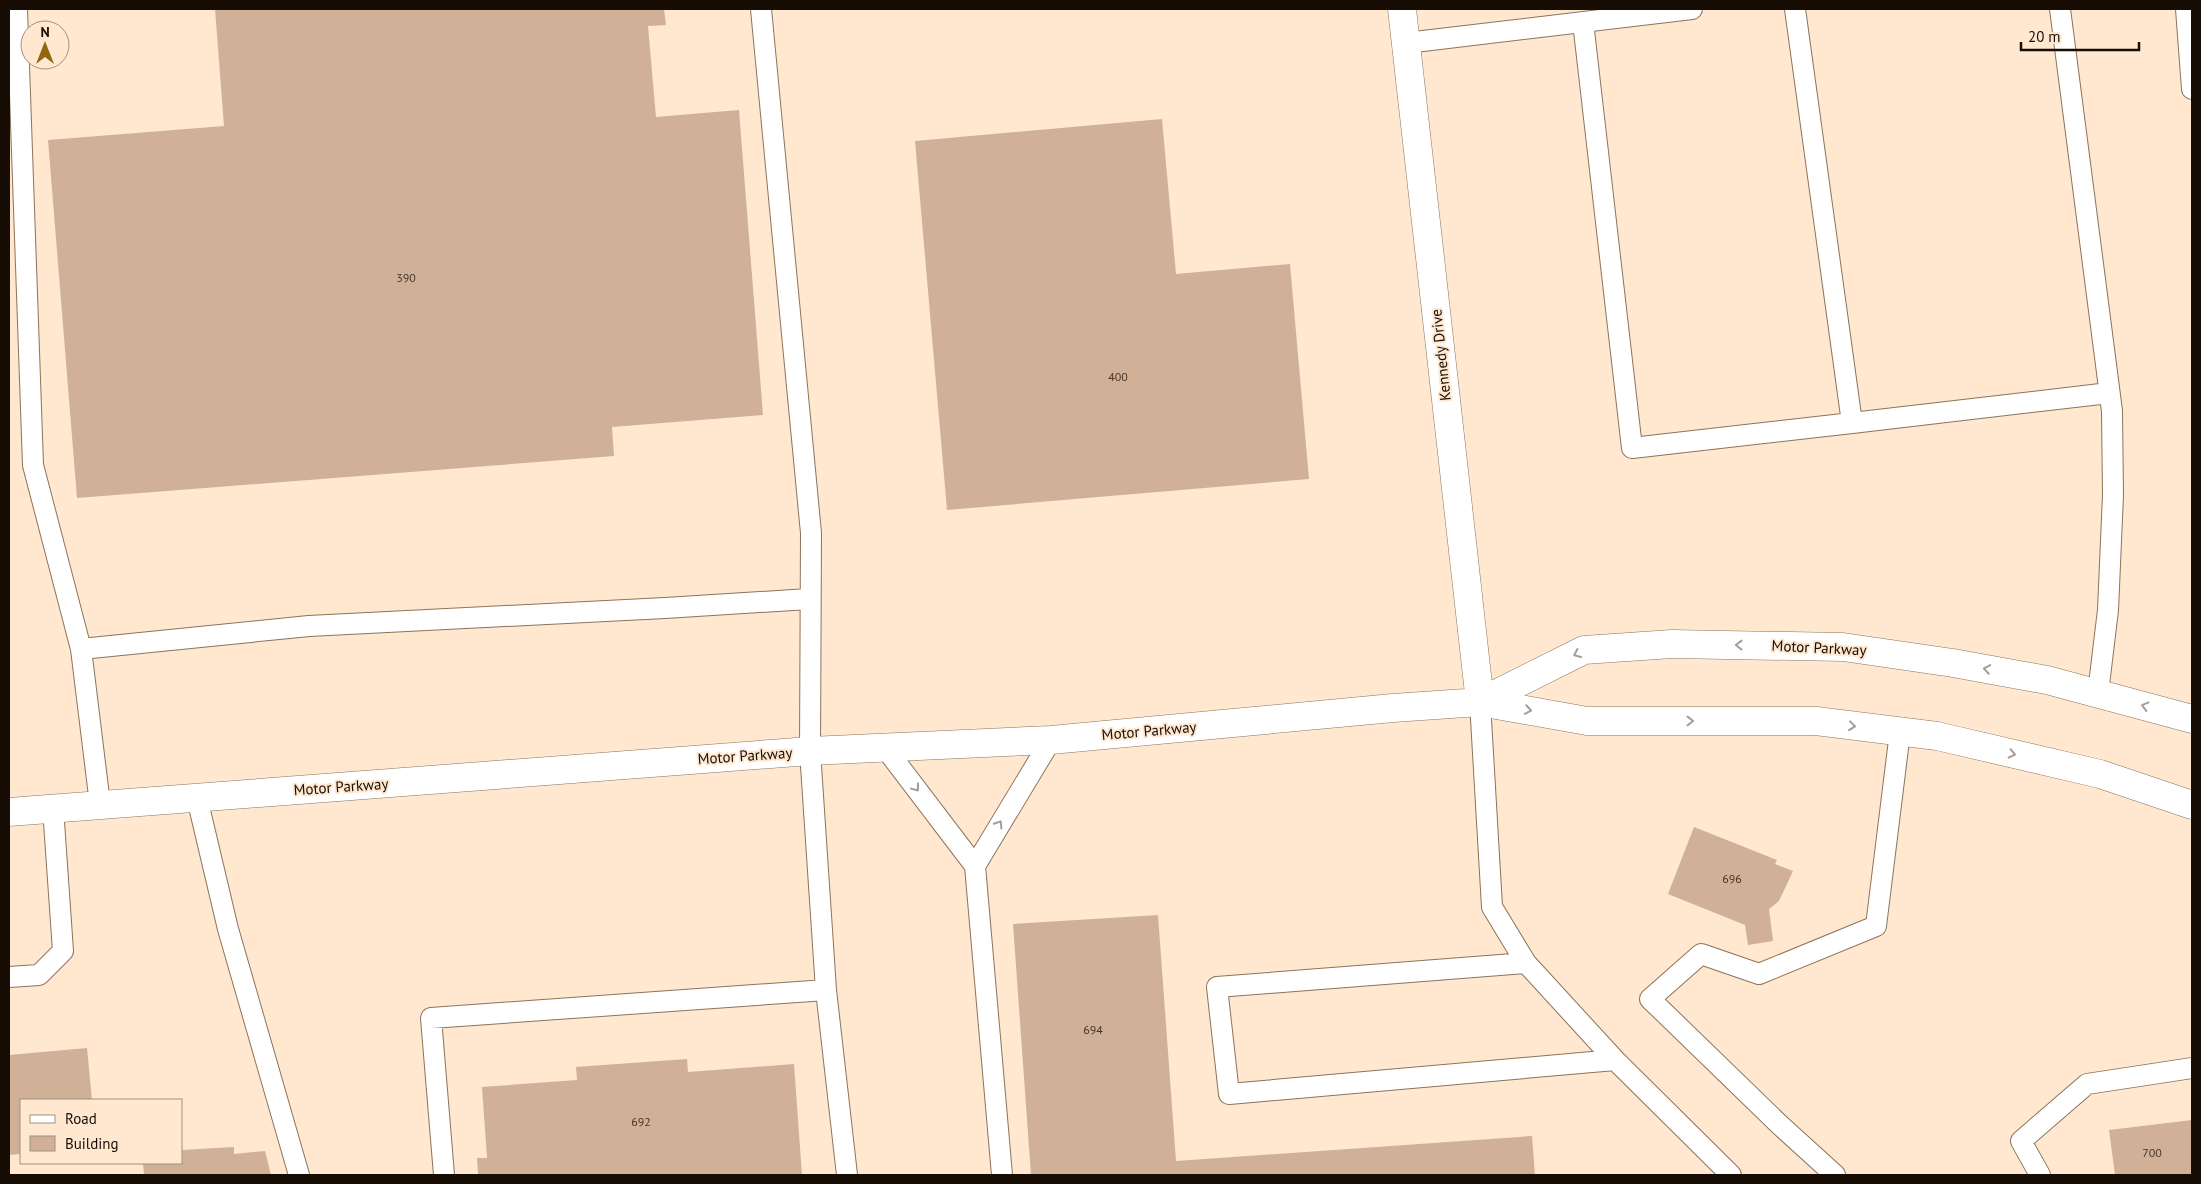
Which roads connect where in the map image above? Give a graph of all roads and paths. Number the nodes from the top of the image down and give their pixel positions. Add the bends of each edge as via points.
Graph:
1 (17, 9) edge
2 (761, 9) edge
3 (1402, 9) edge
4 (1692, 9) edge
5 (1795, 9) edge
6 (2060, 9) edge
7 (2186, 9) edge
8 (1583, 22) junction
9 (1406, 44) junction
10 (2192, 89) edge
11 (2109, 394) junction
12 (1852, 423) junction
13 (809, 598) junction
14 (81, 650) junction
15 (2098, 693) junction
16 (1480, 702) junction
17 (2192, 719) edge
18 (1900, 732) junction
19 (1051, 740) junction
20 (886, 749) junction
21 (810, 751) junction
22 (197, 798) junction
23 (100, 804) junction
24 (2192, 805) edge
25 (53, 808) junction
26 (9, 812) edge
27 (975, 866) junction
28 (1526, 963) junction
29 (9, 977) edge
30 (826, 990) junction
31 (1615, 1060) junction
32 (2192, 1068) edge
33 (299, 1175) edge
34 (444, 1175) edge
35 (847, 1175) edge
36 (1002, 1175) edge
37 (1731, 1175) edge
38 (1835, 1175) edge
39 (2040, 1175) edge

1 - 14 lane via 33,465
2 - 13 lane via 810,533
3 - 9 main road, Kennedy Drive
4 - 8 lane
5 - 12 lane
6 - 11 lane
7 - 10 lane
8 - 9 lane
8 - 12 lane via 1632,448
9 - 16 main road, Kennedy Drive
11 - 12 lane
11 - 15 lane via 2113,495 2108,610
13 - 14 lane via 309,626
13 - 21 lane
14 - 23 lane
15 -> 16 main road, Motor Parkway via 1953,662 1843,647 1672,644 1584,650
17 -> 15 main road, Motor Parkway
16 -> 18 main road, Motor Parkway via 1587,721 1816,721
16 - 19 main road, Motor Parkway
16 - 28 lane via 1492,907
18 -> 24 main road, Motor Parkway via 1937,736 2100,774
18 - 38 lane via 1876,926 1759,974 1701,954 1650,999
19 - 20 main road, Motor Parkway
27 -> 19 lane
20 - 21 main road, Motor Parkway
20 -> 27 lane
21 - 22 main road, Motor Parkway
21 - 30 lane
22 - 23 main road, Motor Parkway
22 - 33 lane via 228,929
23 - 25 main road, Motor Parkway
25 - 26 main road, Motor Parkway
25 - 29 lane via 63,950 40,975
27 - 36 lane
28 - 31 lane
28 - 31 lane via 1217,987 1229,1094
30 - 34 lane via 432,1018
30 - 35 lane
31 - 37 lane
32 - 39 lane via 2087,1084 2021,1140

